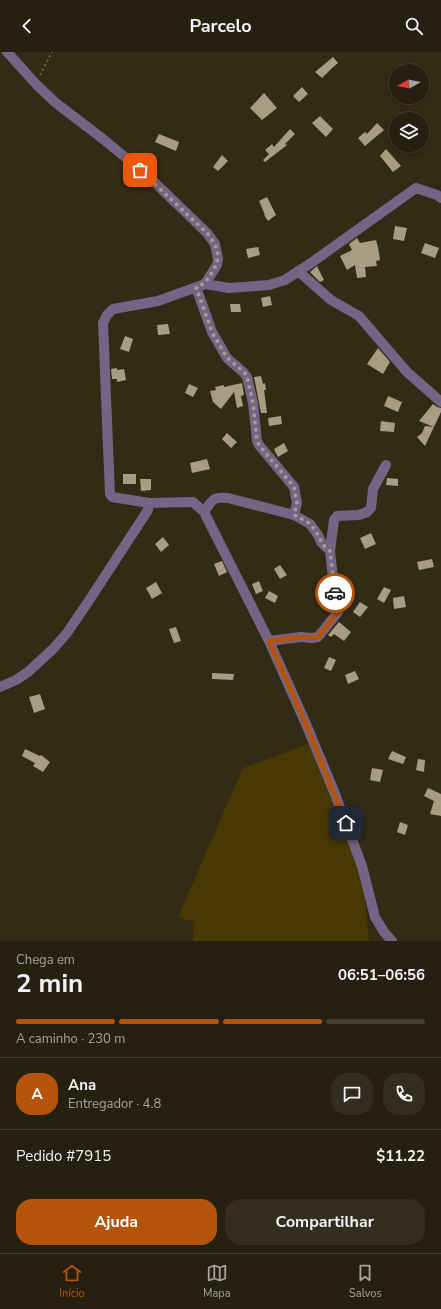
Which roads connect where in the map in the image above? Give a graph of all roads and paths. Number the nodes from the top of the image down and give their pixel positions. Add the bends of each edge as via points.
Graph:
1 (7, 52) edge
2 (52, 52) edge
3 (36, 84) junction
4 (441, 198) edge
5 (298, 271) junction
6 (200, 285) junction
7 (441, 402) edge
8 (386, 465) dead end
9 (149, 503) junction
10 (204, 512) junction
11 (294, 515) junction
12 (330, 551) junction
13 (269, 641) junction
14 (0, 687) edge
15 (392, 941) edge

1 - 3 street
2 - 3 path
3 - 6 street via 149,178 207,233 215,244 218,259 217,265
4 - 5 street via 416,188
5 - 6 street via 285,280 269,285 229,288
5 - 7 street via 331,300 359,316 407,372
6 - 9 street via 158,300 112,309 103,323 110,496
6 - 11 street via 212,332 227,358 247,377 257,441 294,487 297,503
8 - 12 street via 373,489 371,508 359,515 335,518
9 - 10 street via 193,502
9 - 14 street via 148,510 67,633 28,672
10 - 11 street via 217,497
10 - 13 street
11 - 12 street via 310,524
12 - 13 street via 338,612 318,637
13 - 15 street via 335,794 362,866 375,917

